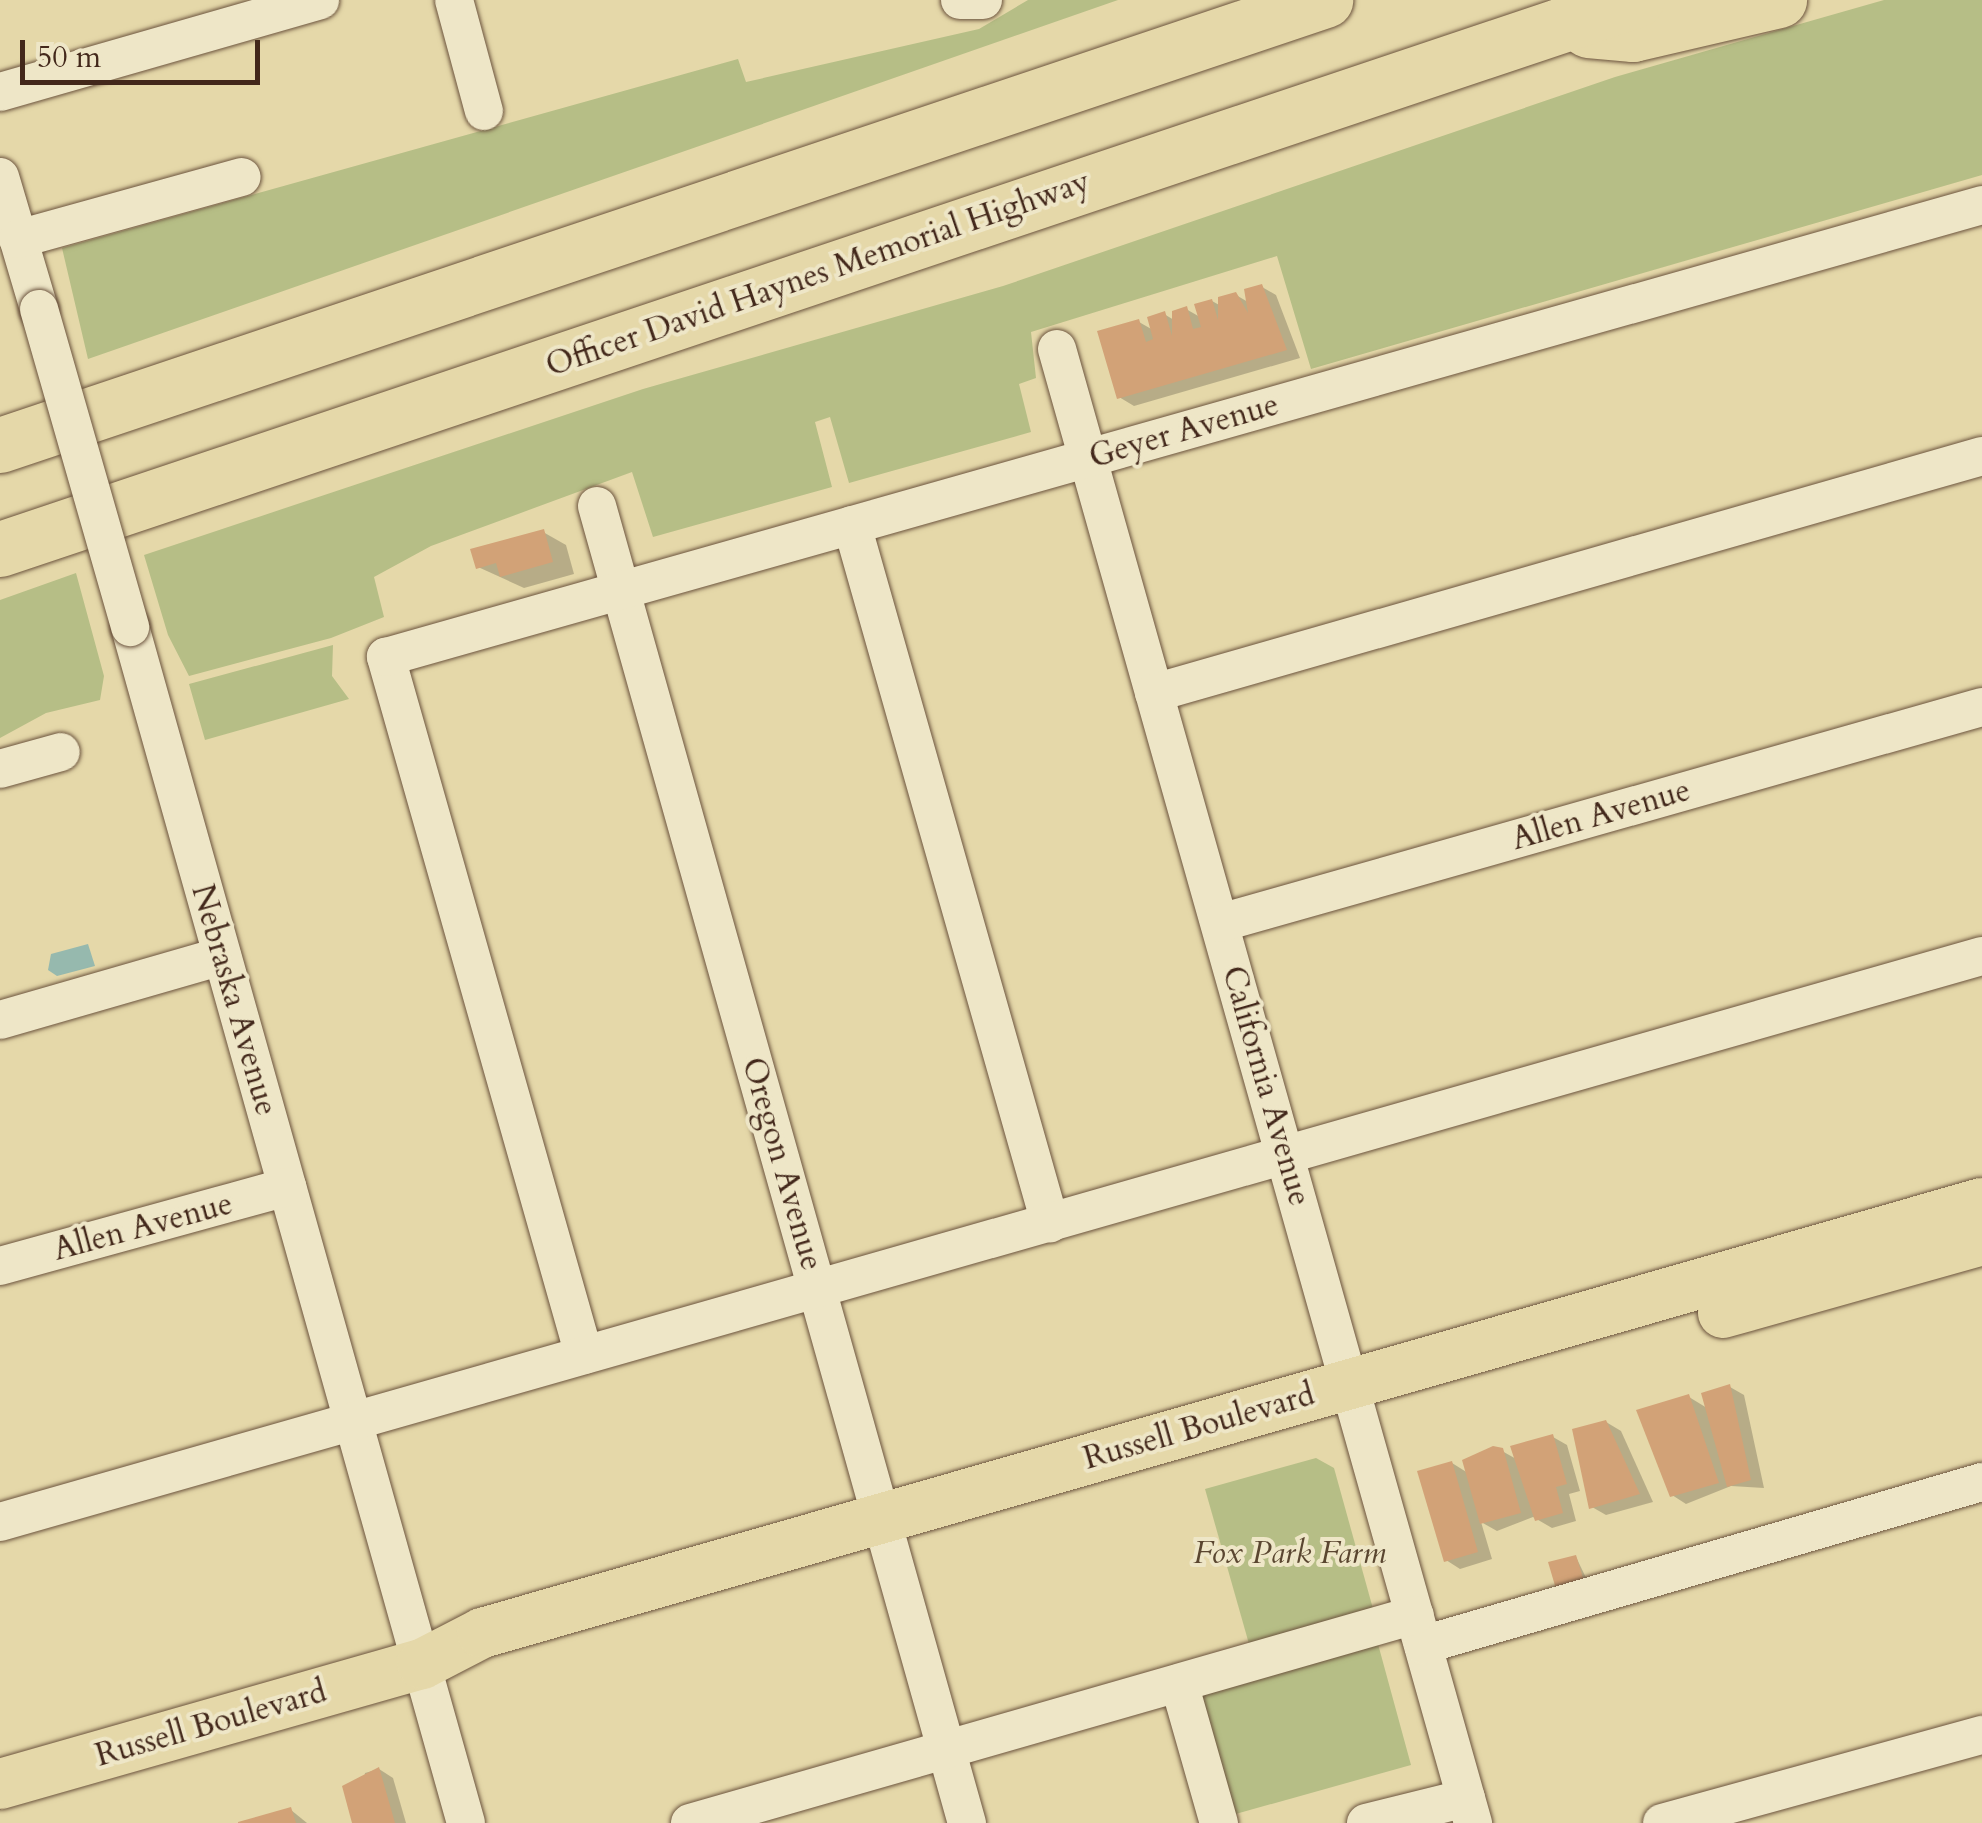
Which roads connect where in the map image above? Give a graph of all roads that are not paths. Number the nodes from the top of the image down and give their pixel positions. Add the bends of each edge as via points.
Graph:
1 (320, 0) edge
2 (454, 0) edge
3 (1326, 0) edge
4 (1636, 0) edge
5 (1779, 0) edge
6 (1555, 28) junction
7 (0, 92) edge
8 (484, 111) dead end
9 (242, 176) dead end
10 (0, 177) edge
11 (1982, 205) edge
12 (18, 240) junction
13 (1056, 349) dead end
14 (0, 445) edge
15 (1982, 456) edge
16 (1087, 459) junction
17 (597, 506) dead end
18 (852, 525) junction
19 (0, 549) edge
20 (621, 590) junction
21 (1154, 692) junction
22 (1982, 707) edge
23 (61, 752) dead end
24 (0, 769) edge
25 (1220, 922) junction
26 (222, 956) junction
27 (1982, 956) edge
28 (0, 1020) edge
29 (1285, 1155) junction
30 (287, 1187) junction
31 (1982, 1203) edge
32 (1050, 1222) junction
33 (1982, 1240) edge
34 (0, 1266) edge
35 (817, 1289) junction
36 (584, 1355) junction
37 (1354, 1400) junction
38 (353, 1422) junction
39 (1982, 1482) edge
40 (0, 1522) edge
41 (886, 1534) junction
42 (1419, 1630) junction
43 (422, 1664) junction
44 (1179, 1683) junction
45 (1982, 1734) edge
46 (947, 1750) junction
47 (0, 1784) edge
48 (1470, 1810) edge
49 (708, 1821) edge
50 (466, 1823) edge
51 (968, 1823) edge
52 (1219, 1823) edge
53 (1366, 1823) edge
54 (1662, 1823) edge

1 - 7 street
2 - 8 street
3 - 14 highway
4 - 6 highway, Officer David Haynes Memorial Highway
5 - 6 highway via 1633,34
6 - 19 highway, Officer David Haynes Memorial Highway
9 - 12 street
10 - 12 street, Nebraska Avenue
11 - 16 street, Geyer Avenue
12 - 26 street, Nebraska Avenue, bridge
13 - 16 street, California Avenue
15 - 21 street
16 - 18 street, Geyer Avenue
16 - 21 street, California Avenue
17 - 20 street, Oregon Avenue
18 - 20 street, Geyer Avenue
18 - 32 street
20 - 35 street, Oregon Avenue
20 - 36 street, Geyer Avenue via 386,657
21 - 25 street, California Avenue
22 - 25 street, Allen Avenue
23 - 24 street
25 - 29 street, California Avenue
26 - 28 street
26 - 30 street, Nebraska Avenue
27 - 29 street
29 - 32 street
29 - 37 street, California Avenue
30 - 34 street, Allen Avenue
30 - 38 street, Nebraska Avenue
31 - 37 main road, Russell Boulevard
32 - 35 street
33 - 37 main road, Russell Boulevard
35 - 36 street
35 - 41 street, Oregon Avenue
36 - 38 street
37 - 41 main road, Russell Boulevard
37 - 42 street, California Avenue
38 - 40 street
38 - 43 street, Nebraska Avenue
39 - 42 street
41 - 43 main road, Russell Boulevard via 482,1632
41 - 46 street, Oregon Avenue
42 - 44 street
42 - 48 street, California Avenue
43 - 47 main road, Russell Boulevard
43 - 50 street, Nebraska Avenue
44 - 46 street
44 - 52 street
45 - 54 street
46 - 49 street
46 - 51 street, Oregon Avenue
48 - 53 street

